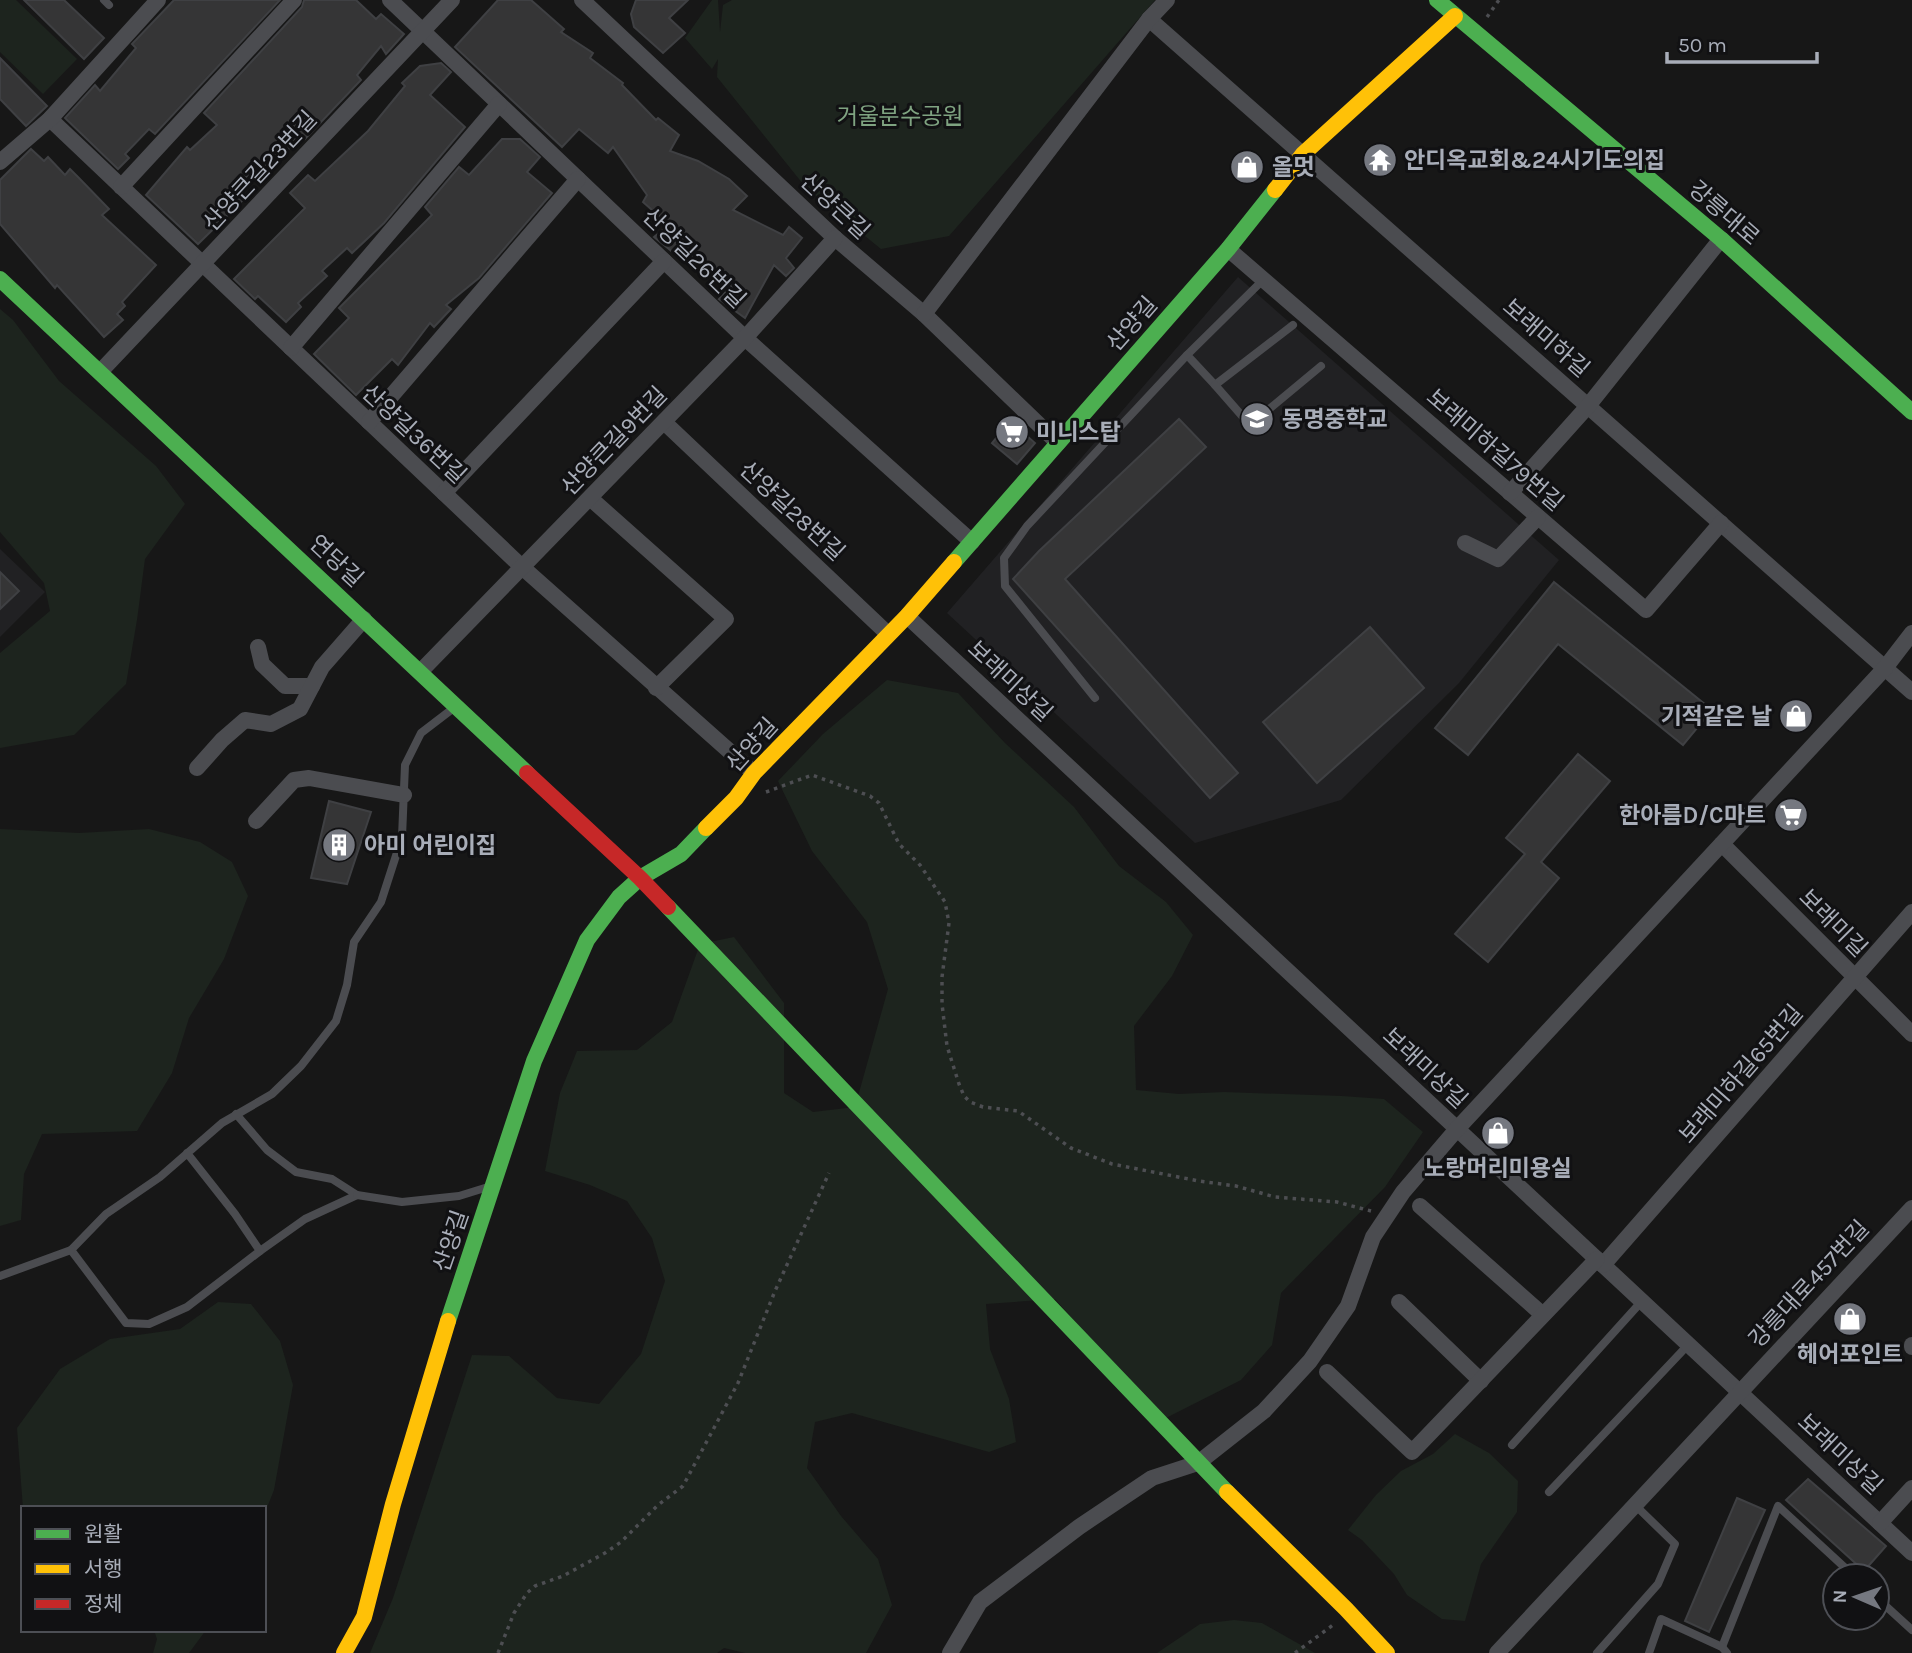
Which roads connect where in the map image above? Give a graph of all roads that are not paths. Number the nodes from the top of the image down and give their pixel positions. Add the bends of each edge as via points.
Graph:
1 (158, 0) edge
2 (294, 0) edge
3 (390, 0) edge
4 (452, 0) edge
5 (582, 0) edge
6 (607, 0) edge
7 (1167, 0) edge
8 (1437, 0) edge
9 (596, 12) junction
10 (1455, 16) junction
11 (1149, 19) junction
12 (424, 32) junction
13 (499, 104) junction
14 (50, 119) junction
15 (1303, 154) junction
16 (0, 162) edge
17 (578, 179) junction
18 (121, 187) junction
19 (835, 238) junction
20 (1721, 239) junction
21 (1228, 249) junction
22 (664, 261) junction
23 (203, 265) junction
24 (0, 279) edge
25 (1263, 280) junction
26 (924, 314) junction
27 (1293, 324) dead end
28 (745, 338) junction
29 (290, 348) junction
30 (1187, 355) junction
31 (1321, 366) dead end
32 (100, 372) junction
33 (1215, 385) junction
34 (1588, 406) junction
35 (1912, 412) edge
36 (369, 422) junction
37 (664, 422) junction
38 (1058, 443) junction
39 (1510, 493) junction
40 (444, 494) junction
41 (590, 498) junction
42 (1538, 517) junction
43 (1721, 523) junction
44 (972, 542) junction
45 (1465, 544) dead end
46 (522, 567) junction
47 (907, 616) junction
48 (364, 618) junction
49 (1912, 633) edge
50 (888, 634) junction
51 (258, 647) dead end
52 (1885, 668) junction
53 (421, 671) junction
54 (312, 686) junction
55 (656, 688) junction
56 (1912, 692) edge
57 (1095, 698) dead end
58 (457, 705) junction
59 (197, 768) dead end
60 (754, 774) junction
61 (404, 795) junction
62 (256, 821) dead end
63 (1722, 844) junction
64 (639, 878) junction
65 (1912, 912) edge
66 (1856, 978) junction
67 (1912, 1034) edge
68 (236, 1114) junction
69 (1457, 1129) junction
70 (187, 1153) junction
71 (494, 1185) junction
72 (357, 1195) junction
73 (1420, 1206) dead end
74 (1912, 1208) edge
75 (71, 1250) junction
76 (260, 1251) junction
77 (1600, 1262) junction
78 (0, 1276) edge
79 (1642, 1301) junction
80 (1398, 1303) dead end
81 (1543, 1315) junction
82 (1688, 1345) junction
83 (1326, 1372) dead end
84 (1481, 1381) junction
85 (1738, 1392) junction
86 (1512, 1446) dead end
87 (1198, 1463) junction
88 (1912, 1488) edge
89 (1549, 1492) dead end
90 (1634, 1504) junction
91 (1880, 1523) junction
92 (1912, 1553) edge
93 (1839, 1562) edge
94 (1891, 1611) edge
95 (1912, 1630) edge
96 (1725, 1650) edge
97 (344, 1653) edge
98 (950, 1653) edge
99 (1387, 1653) edge
100 (1497, 1653) edge
101 (1597, 1653) edge
102 (1649, 1653) edge

1 - 14 street
2 - 18 street
3 - 12 street, 산양길26번길
4 - 12 street, 산양큰길23번길
5 - 9 street, 산양큰길
6 - 9 street
7 - 11 street
8 - 10 street, 강릉대로
9 - 19 street, 산양큰길
10 - 15 street, 산양길
10 - 20 street, 강릉대로
11 - 15 street, 보래미하길
11 - 26 street
12 - 13 street, 산양길26번길
12 - 23 street, 산양큰길23번길
13 - 17 street, 산양길26번길
13 - 29 street
14 - 16 street
14 - 18 street, 산양길36번길
15 - 21 street, 산양길
15 - 34 street, 보래미하길
17 - 22 street, 산양길26번길
17 - 36 street
18 - 23 street, 산양길36번길
19 - 26 street, 산양큰길
19 - 28 street, 산양큰길9번길
20 - 34 street
20 - 35 street, 강릉대로
21 - 25 street, 보래미하길79번길
21 - 38 street, 산양길
22 - 28 street, 산양길26번길
22 - 40 street
23 - 29 street, 산양길36번길
23 - 32 street, 산양큰길23번길
24 - 32 street, 연당길
25 - 30 lane
25 - 39 street, 보래미하길79번길
26 - 38 street, 산양큰길
27 - 33 lane
28 - 37 street, 산양큰길9번길
28 - 44 street, 산양길26번길
29 - 36 street, 산양길36번길
30 - 33 lane
30 - 57 lane via 1027,526 1004,558 1005,586
31 - 33 lane via 1250,425
32 - 48 street, 연당길
34 - 39 street
34 - 43 street, 보래미하길
36 - 40 street, 산양길36번길
37 - 41 street, 산양큰길9번길
37 - 50 street, 산양길28번길
38 - 44 street, 산양길
39 - 42 street, 보래미하길79번길
40 - 46 street, 산양길36번길
41 - 46 street, 산양큰길9번길
41 - 55 street via 726,620
42 - 43 street, 보래미하길79번길 via 1646,610
42 - 45 street via 1498,559
43 - 52 street, 보래미하길
44 - 47 street, 산양길
46 - 53 street, 산양큰길9번길
46 - 55 street, 산양길36번길
47 - 50 street, 산양길
47 - 69 street, 보래미상길
48 - 53 street, 연당길
48 - 54 street via 322,667
49 - 52 street
50 - 60 street, 산양길
51 - 54 street via 262,664 285,686
52 - 56 street, 보래미하길
52 - 63 street
53 - 58 street, 연당길
54 - 59 street via 300,709 271,724 246,720
55 - 60 street, 산양길36번길
58 - 61 lane via 421,733 405,765
58 - 64 street, 연당길
60 - 64 street, 산양길 via 681,854
61 - 62 street via 309,778 294,780
61 - 68 lane via 402,837 382,902 354,943 336,1021 272,1094
63 - 66 street, 보래미길
63 - 69 street
64 - 71 street, 산양길 via 587,940 534,1061
64 - 87 street, 연당길
65 - 66 street, 보래미하길65번길
66 - 67 street, 보래미길
66 - 77 street, 보래미하길65번길
68 - 70 lane
68 - 72 lane via 267,1150 296,1172 332,1179
69 - 77 street, 보래미상길
69 - 87 street via 1403,1192 1373,1237 1348,1306 1310,1361 1264,1411
70 - 75 lane via 106,1214
70 - 76 lane
71 - 72 lane via 459,1196 402,1202
71 - 97 street, 산양길 via 442,1343 364,1617
72 - 76 lane via 305,1219
73 - 81 street
74 - 85 street, 강릉대로457번길
75 - 76 lane via 126,1323 149,1324 187,1307
75 - 78 lane
77 - 79 street, 보래미상길
77 - 81 street, 보래미하길65번길
79 - 82 street, 보래미상길
79 - 86 lane
80 - 84 street
81 - 84 street, 보래미하길65번길
82 - 85 street, 보래미상길
82 - 89 lane
83 - 84 street, 보래미하길65번길 via 1412,1452
85 - 90 street, 강릉대로457번길
85 - 91 street, 보래미상길
87 - 98 street via 1152,1478 980,1602
87 - 99 street, 연당길
88 - 91 street
90 - 100 street, 강릉대로457번길
90 - 101 lane via 1675,1544 1658,1584
91 - 92 street, 보래미상길
93 - 96 lane via 1778,1506
94 - 95 lane
96 - 102 lane via 1661,1619

